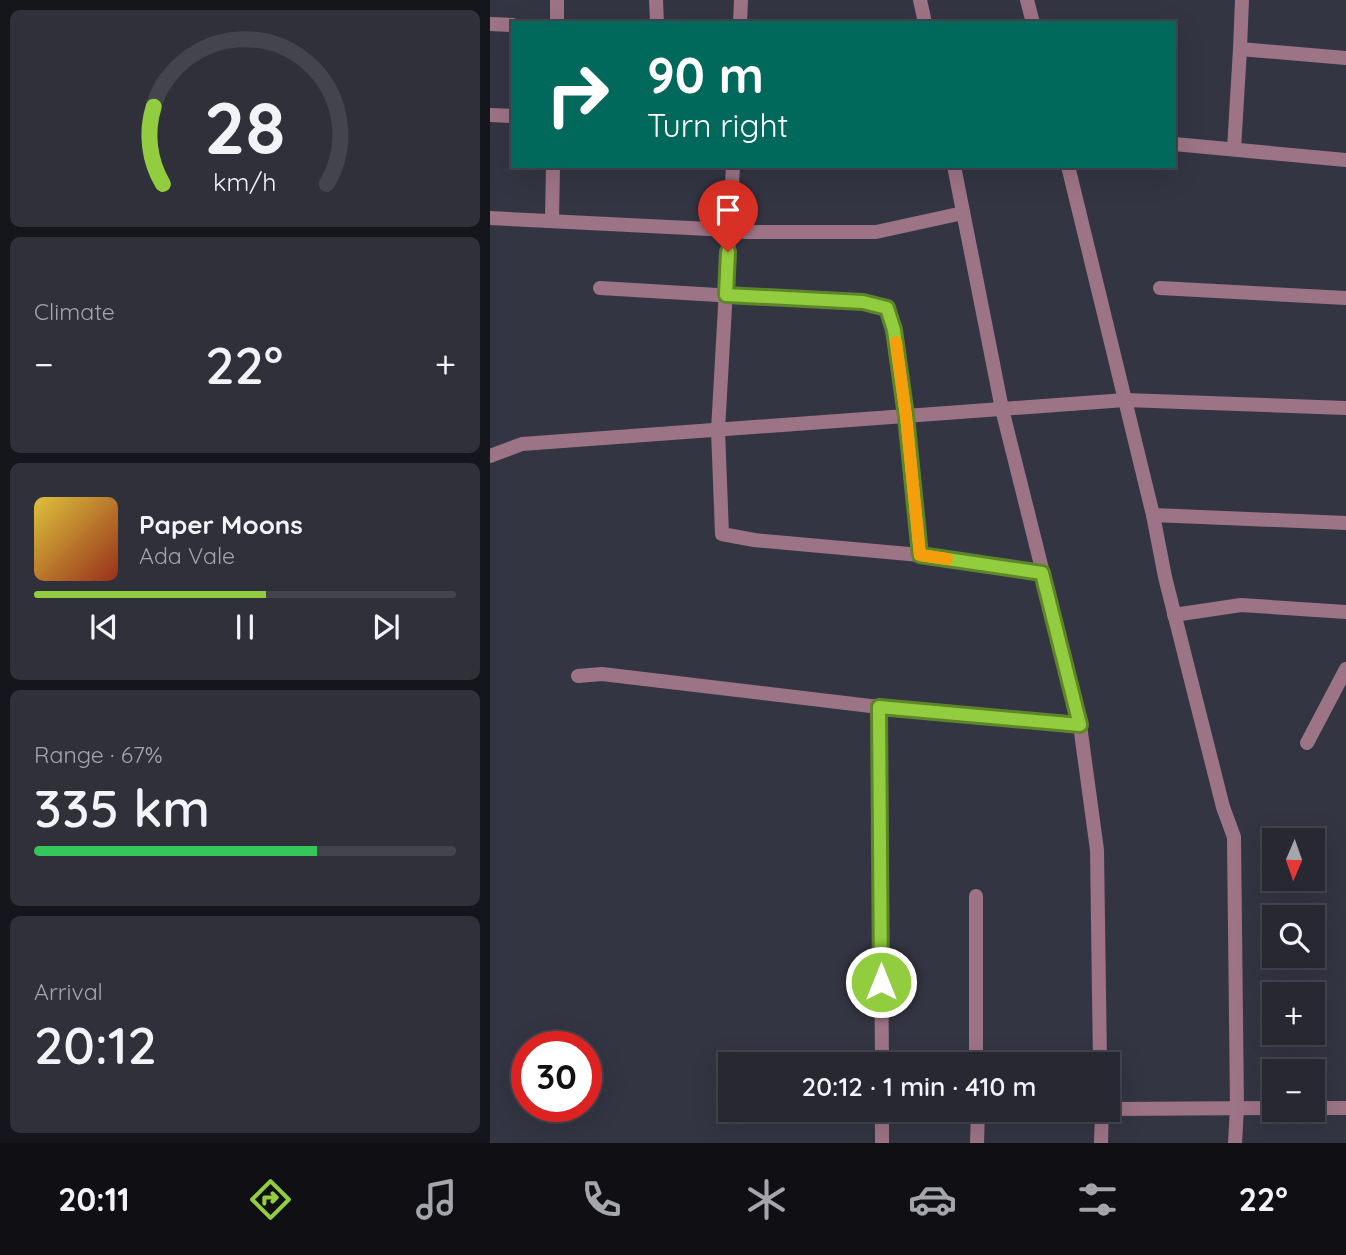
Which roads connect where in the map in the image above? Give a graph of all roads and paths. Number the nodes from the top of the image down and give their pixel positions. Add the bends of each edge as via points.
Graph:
1 (557, 0) edge
2 (656, 0) edge
3 (741, 0) edge
4 (920, 0) edge
5 (1027, 0) edge
6 (1242, 0) edge
7 (556, 21) edge
8 (657, 21) edge
9 (740, 21) edge
10 (925, 21) edge
11 (1032, 21) edge
12 (490, 24) edge
13 (511, 25) edge
14 (1240, 49) junction
15 (1346, 58) edge
16 (490, 115) edge
17 (511, 116) edge
18 (1176, 144) edge
19 (1234, 149) junction
20 (1346, 160) edge
21 (554, 168) edge
22 (733, 168) edge
23 (954, 168) edge
24 (1068, 168) edge
25 (963, 213) junction
26 (490, 218) edge
27 (552, 221) junction
28 (729, 230) junction
29 (600, 288) dead end
30 (1160, 289) dead end
31 (726, 295) junction
32 (1346, 298) edge
33 (1125, 400) junction
34 (1346, 408) edge
35 (1002, 409) junction
36 (906, 416) junction
37 (718, 430) junction
38 (490, 456) edge
39 (1153, 515) junction
40 (1346, 523) edge
41 (920, 555) junction
42 (1042, 573) junction
43 (1346, 612) edge
44 (1174, 615) junction
45 (1346, 669) edge
46 (578, 676) dead end
47 (879, 707) junction
48 (1080, 725) junction
49 (1307, 743) dead end
50 (975, 896) dead end
51 (882, 1052) edge
52 (976, 1052) edge
53 (1100, 1052) edge
54 (1237, 1108) junction
55 (1262, 1108) edge
56 (1325, 1108) edge
57 (1346, 1108) edge
58 (1120, 1110) edge
59 (882, 1122) edge
60 (978, 1122) edge
61 (1102, 1122) edge
62 (881, 1143) edge
63 (977, 1143) edge
64 (1101, 1143) edge
65 (1235, 1143) edge

1 - 7 street
2 - 8 street
3 - 9 street
4 - 10 street
5 - 11 street
6 - 14 street
12 - 13 street
14 - 15 street
14 - 19 street
16 - 17 street
18 - 19 street
19 - 20 street
21 - 27 street
22 - 28 street
23 - 25 street
24 - 33 street
25 - 28 street via 876,232
25 - 35 street
26 - 27 street
27 - 28 street
28 - 31 street
29 - 31 street
30 - 32 street
31 - 36 street via 863,302 887,308
31 - 37 street
33 - 34 street
33 - 35 street
33 - 39 street
35 - 36 street
35 - 42 street
36 - 37 street
36 - 41 street
37 - 38 street via 522,444
37 - 41 street via 722,534
39 - 40 street
39 - 44 street
41 - 42 street
42 - 48 street
43 - 44 street via 1241,605
44 - 54 street via 1234,837
45 - 49 street
46 - 47 street via 602,674
47 - 48 street
47 - 51 street
48 - 53 street via 1097,850
50 - 52 street
54 - 55 street
54 - 58 street
54 - 65 street
56 - 57 street
59 - 62 street
60 - 63 street
61 - 64 street

